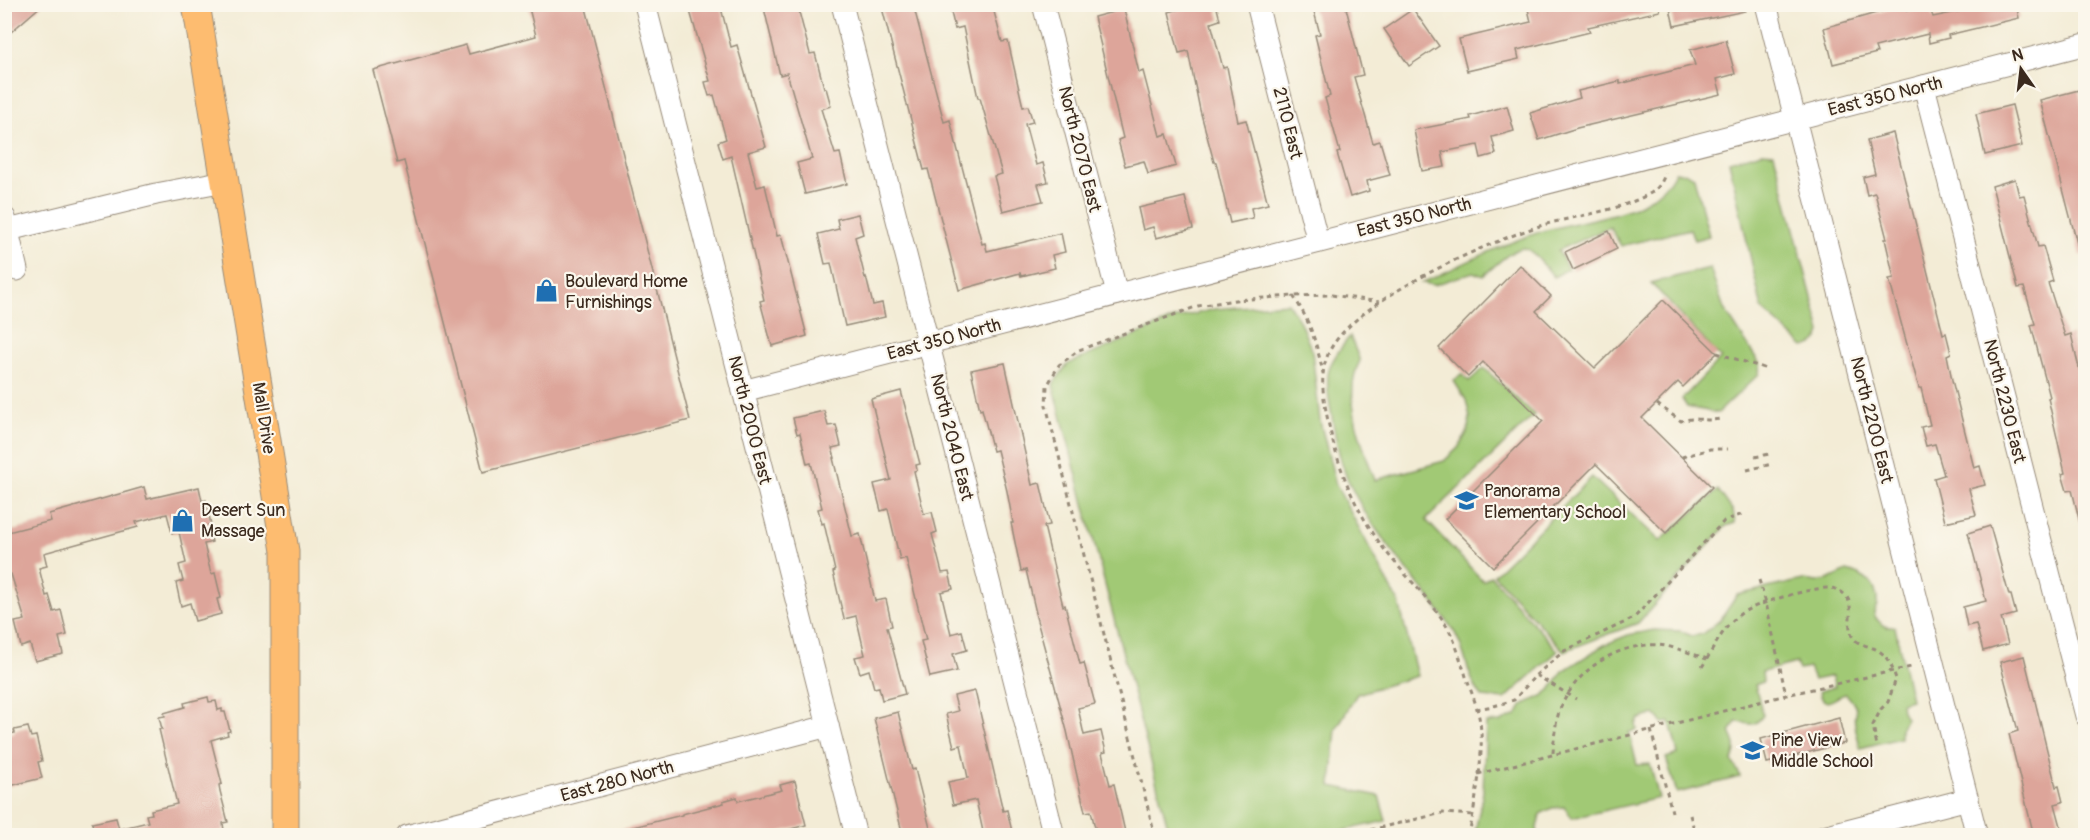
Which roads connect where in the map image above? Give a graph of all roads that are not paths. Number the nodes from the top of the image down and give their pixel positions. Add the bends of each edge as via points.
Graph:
1 (196, 4) edge
2 (645, 4) edge
3 (842, 4) edge
4 (1043, 4) edge
5 (1257, 4) edge
6 (1766, 4) edge
7 (2085, 44) edge
8 (1924, 86) junction
9 (1796, 119) junction
10 (225, 181) junction
11 (5, 226) edge
12 (1318, 242) junction
13 (17, 270) dead end
14 (1117, 294) junction
15 (928, 343) junction
16 (743, 391) junction
17 (2085, 716) edge
18 (828, 726) junction
19 (1968, 799) junction
20 (285, 836) edge
21 (407, 836) edge
22 (856, 836) edge
23 (1054, 836) edge
24 (1824, 836) edge
25 (1977, 836) edge

1 - 10 main road, Mall Drive
2 - 16 street, North 2000 East
3 - 15 street, North 2040 East
4 - 14 street, North 2070 East
5 - 12 street, 2110 East
6 - 9 street, North 2200 East
7 - 8 street, East 350 North
8 - 9 street, East 350 North
8 - 17 street, North 2230 East
9 - 12 street, East 350 North
9 - 19 street, North 2200 East
10 - 11 street
10 - 20 main road, Mall Drive via 285,551
11 - 13 street
12 - 14 street, East 350 North
14 - 15 street, East 350 North
15 - 16 street, East 350 North
15 - 23 street, North 2040 East
16 - 18 street, North 2000 East
18 - 21 street, East 280 North
18 - 22 street, North 2000 East
19 - 24 street
19 - 25 street, North 2200 East

